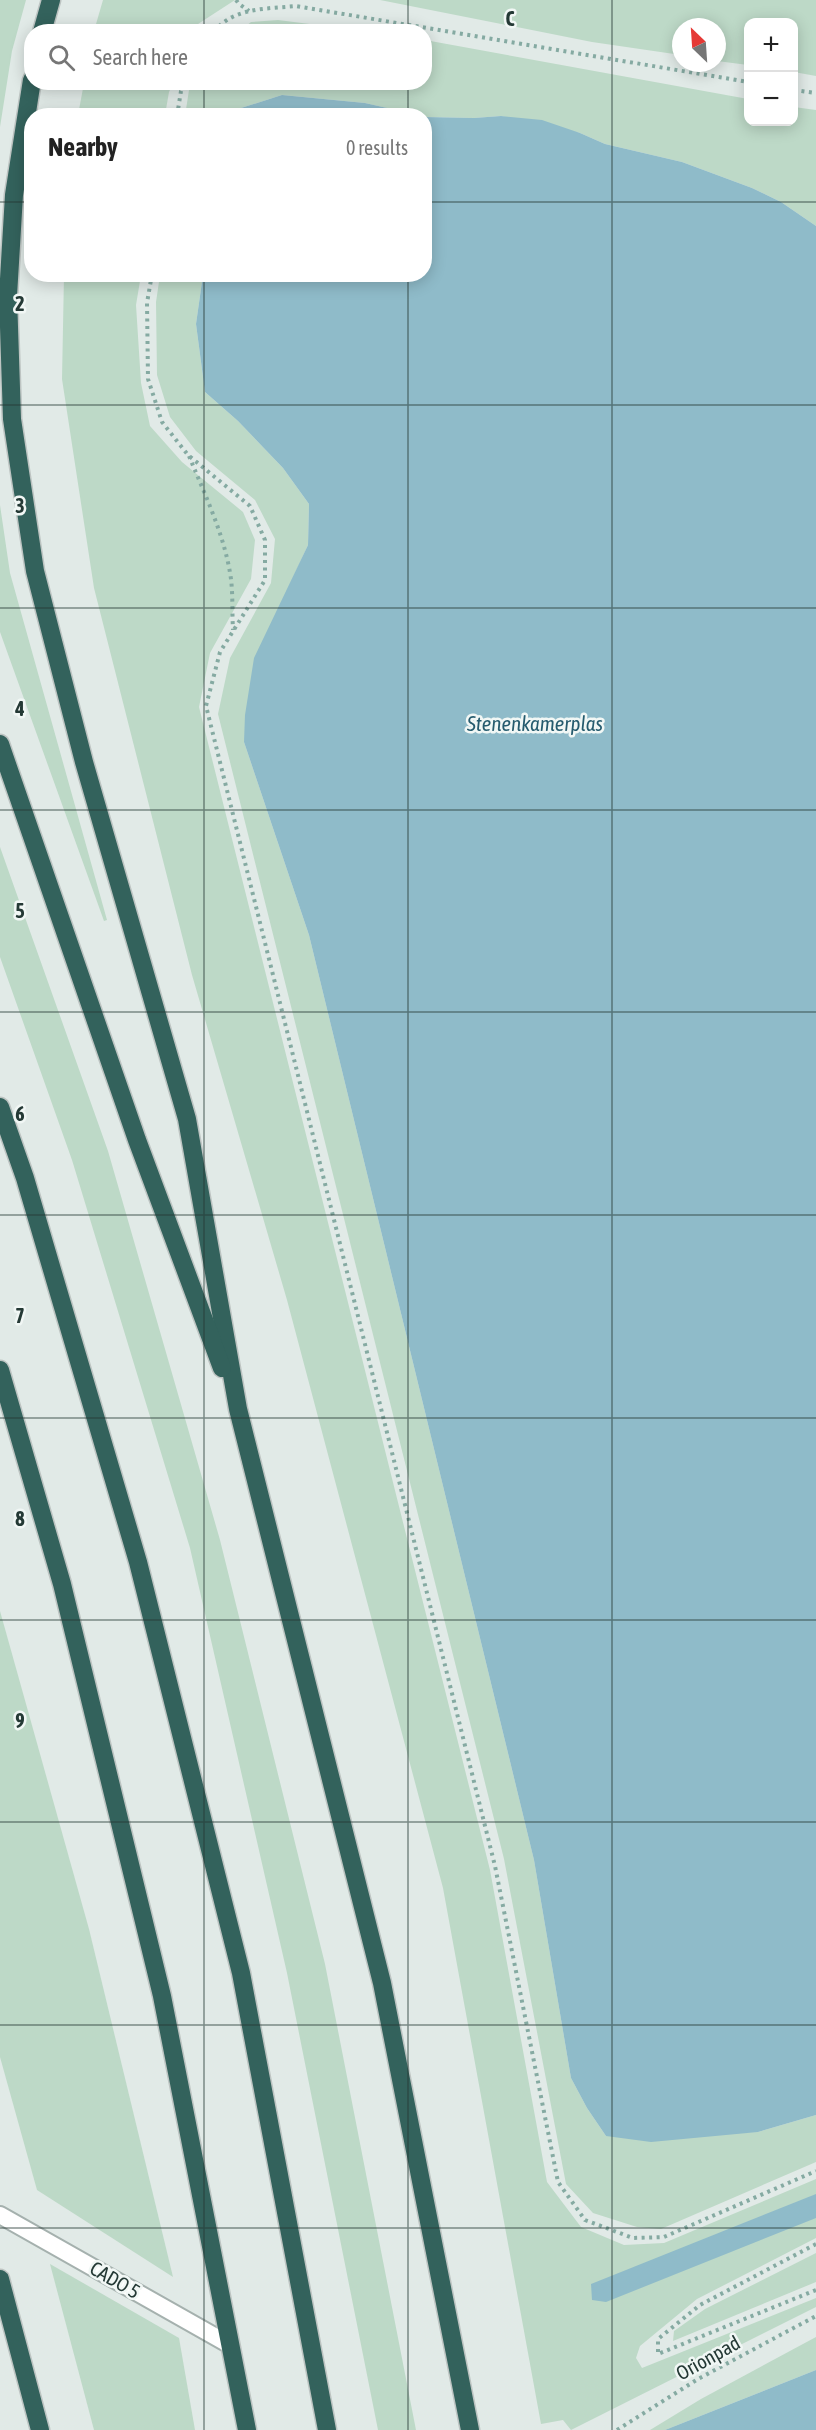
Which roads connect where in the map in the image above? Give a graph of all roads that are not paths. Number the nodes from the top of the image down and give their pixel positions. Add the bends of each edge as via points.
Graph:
1 (51, 0) edge
2 (44, 24) edge
3 (30, 90) edge
4 (28, 108) edge
5 (24, 131) edge
6 (0, 744) edge
7 (0, 1107) edge
8 (0, 1370) edge
9 (238, 1409) junction
10 (0, 2215) edge
11 (0, 2279) edge
12 (230, 2345) junction
13 (470, 2425) edge
14 (40, 2430) edge
15 (247, 2430) edge
16 (327, 2430) edge

1 - 2 highway
3 - 4 highway
5 - 9 highway via 14,195 8,296 12,419 35,571 84,762 187,1119
6 - 9 highway via 136,1140
7 - 16 highway via 25,1178 138,1562 241,1973
8 - 12 highway via 62,1584 162,1996
9 - 13 highway via 382,1983
10 - 12 lane, CADO 5
11 - 14 highway
12 - 15 highway

